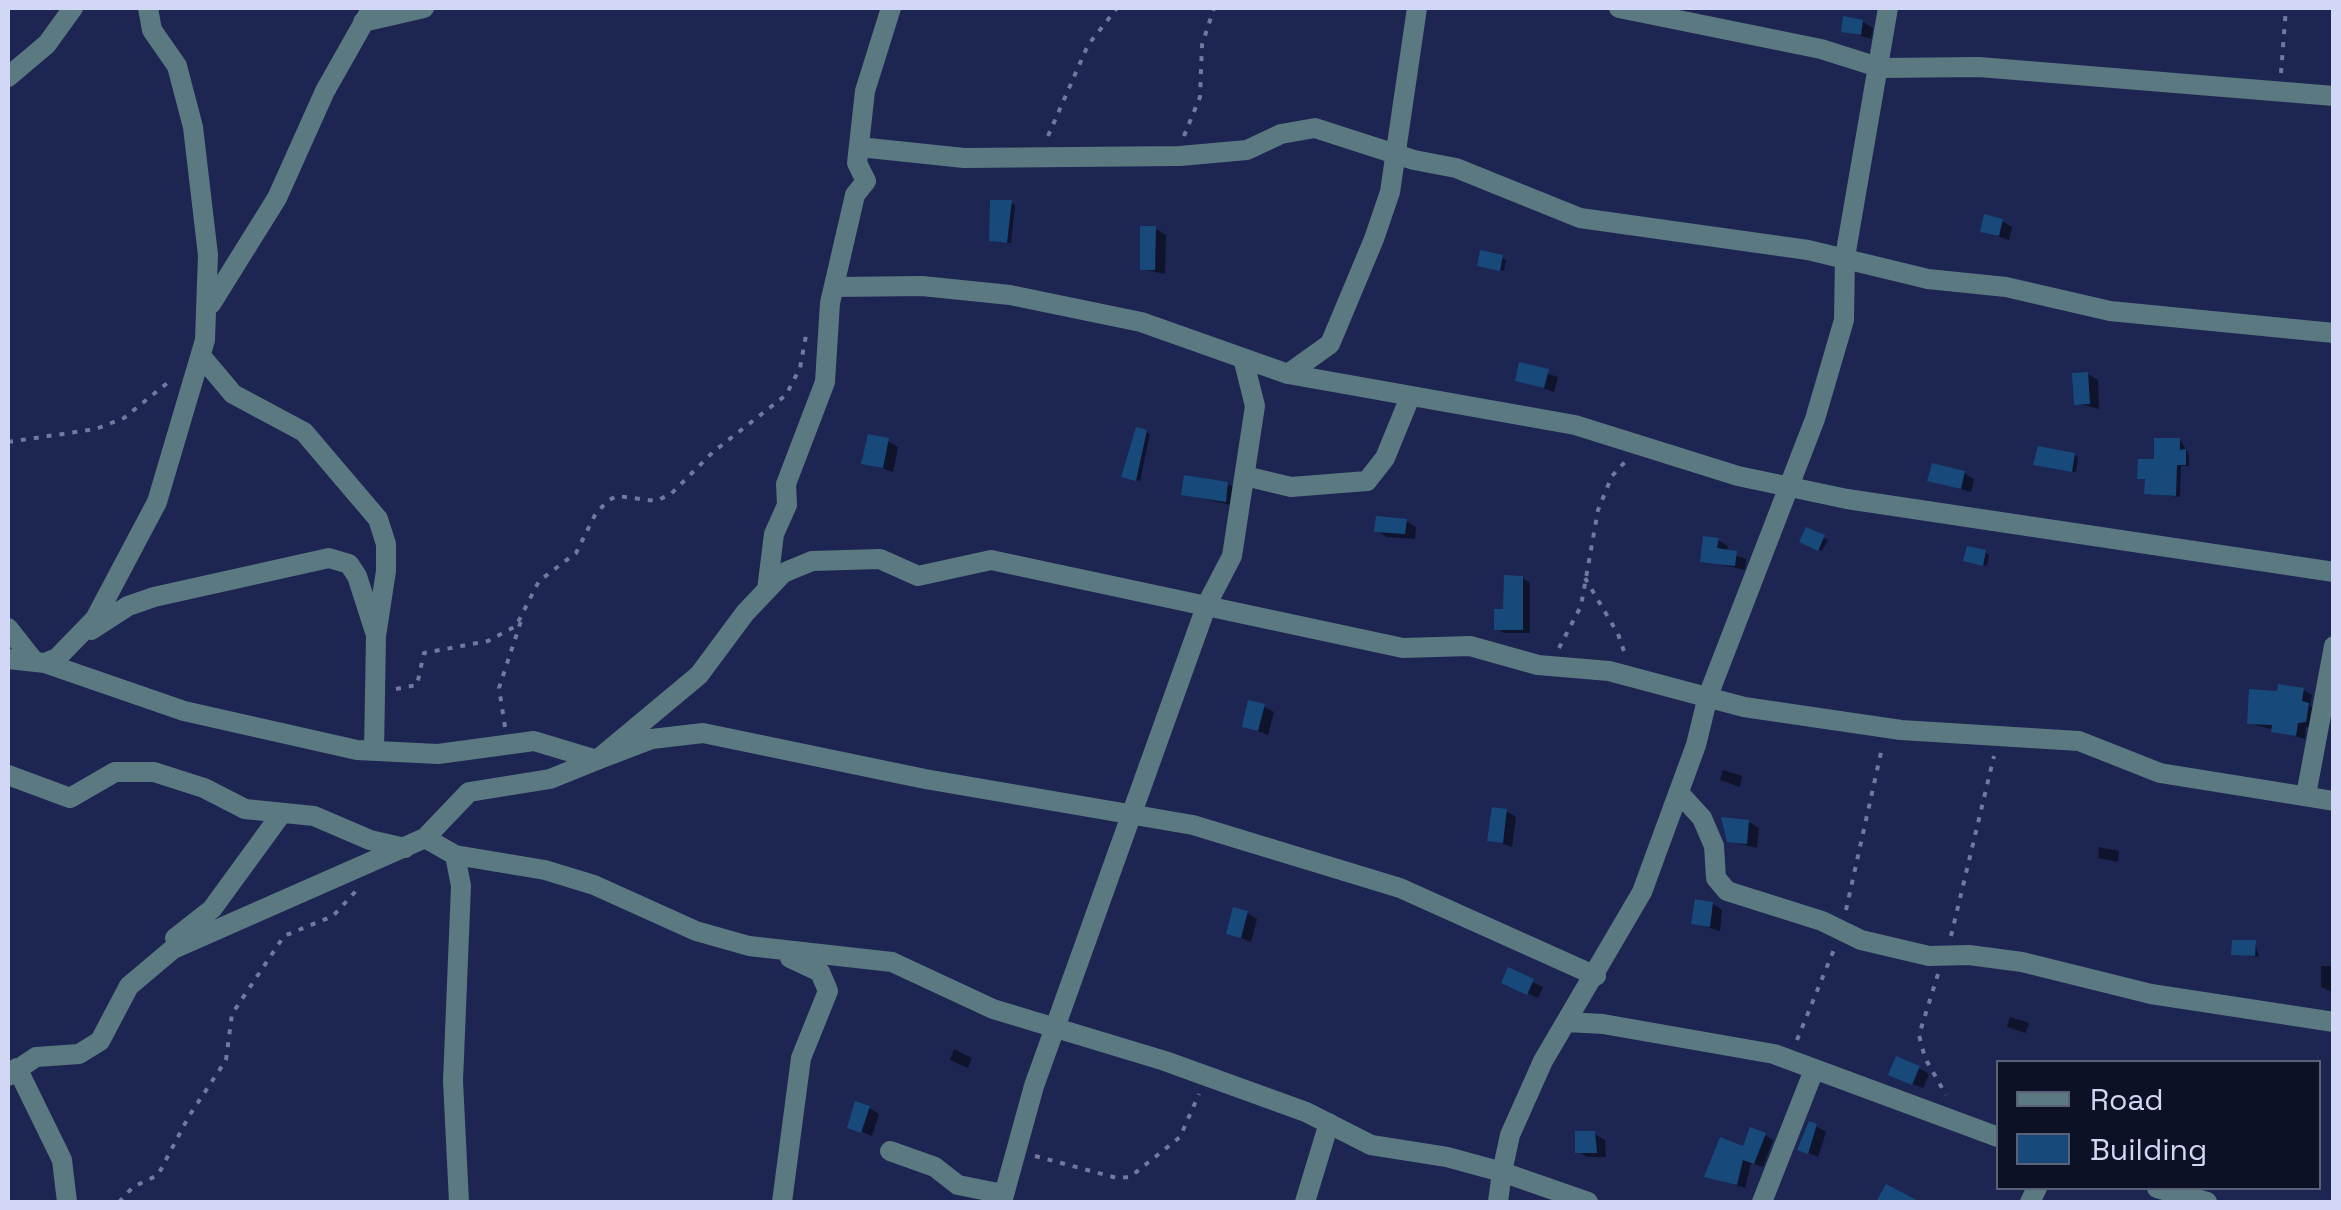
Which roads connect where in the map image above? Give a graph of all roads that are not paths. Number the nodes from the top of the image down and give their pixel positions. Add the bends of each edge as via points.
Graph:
1 (72, 8) edge
2 (148, 8) edge
3 (424, 8) edge
4 (891, 8) edge
5 (1417, 8) edge
6 (1618, 8) edge
7 (1888, 8) edge
8 (368, 15) edge
9 (1881, 68) junction
10 (8, 77) edge
11 (2334, 96) edge
12 (859, 147) junction
13 (1395, 152) junction
14 (1845, 257) junction
15 (834, 286) junction
16 (209, 308) junction
17 (2334, 334) edge
18 (201, 356) junction
19 (1243, 358) junction
20 (1288, 374) junction
21 (1410, 397) junction
22 (1245, 476) junction
23 (1788, 486) junction
24 (2334, 572) edge
25 (767, 590) junction
26 (1207, 604) junction
27 (8, 628) edge
28 (85, 634) junction
29 (376, 636) junction
30 (2334, 646) edge
31 (8, 659) edge
32 (40, 662) junction
33 (1708, 696) junction
34 (374, 752) junction
35 (597, 760) junction
36 (8, 775) edge
37 (1680, 794) junction
38 (2306, 795) junction
39 (2334, 801) edge
40 (282, 813) junction
41 (1131, 815) junction
42 (425, 838) junction
43 (405, 848) junction
44 (455, 854) junction
45 (749, 946) junction
46 (153, 962) junction
47 (1596, 976) junction
48 (1568, 1022) junction
49 (2334, 1022) edge
50 (1057, 1030) junction
51 (1814, 1070) junction
52 (12, 1072) edge
53 (1329, 1123) junction
54 (1996, 1135) edge
55 (890, 1151) dead end
56 (1502, 1172) junction
57 (2164, 1190) edge
58 (1000, 1198) edge
59 (67, 1202) edge
60 (458, 1202) edge
61 (782, 1202) edge
62 (1305, 1202) edge
63 (1498, 1202) edge
64 (1588, 1202) edge
65 (1762, 1202) edge
66 (2207, 1202) edge

1 - 10 street via 47,44
2 - 16 street via 152,30 177,66 193,127
3 - 8 street
4 - 12 street via 868,74
5 - 13 street
6 - 9 street via 1821,49
7 - 9 street
8 - 16 street via 277,198
9 - 11 street via 1979,67
9 - 14 street
12 - 13 street via 928,157 1180,156 1247,150 1315,128
12 - 15 street via 856,164 866,180 855,196
13 - 14 street via 1456,168 1580,218
13 - 20 street via 1390,192 1336,332 1320,354
14 - 17 street via 1928,280 2006,287 2110,312
14 - 23 street via 1836,354
15 - 19 street via 1010,295 1140,322
15 - 25 street via 825,382 786,484
16 - 18 street
18 - 28 street via 157,502
18 - 29 street via 233,394 304,432 378,519 386,571
19 - 20 street
19 - 22 street via 1255,406
20 - 21 street
21 - 22 street via 1385,458 1367,481 1291,487
21 - 23 street via 1530,414 1698,467
22 - 26 street via 1232,556
23 - 24 street
23 - 33 street
25 - 26 street via 783,573 812,561 874,558 918,576 984,560
25 - 35 street via 699,676
26 - 33 street via 1403,648 1470,646
26 - 41 street
27 - 32 street
28 - 29 street via 154,597 329,558 349,564 357,576
28 - 32 street via 66,653
29 - 34 street
30 - 38 street
31 - 32 street
32 - 34 street via 184,711
33 - 37 street
33 - 38 street via 1886,728 2079,741 2160,773
34 - 35 street via 438,754 534,741
35 - 41 street via 652,739 703,733
35 - 42 street via 550,779 469,792
36 - 40 street via 70,798 115,772 154,772 245,809
37 - 47 street via 1642,892
37 - 49 street via 1702,818 1714,846 1716,878 1727,892 1908,953 2022,962 2151,994
38 - 39 street
40 - 43 street via 314,816
40 - 46 street via 212,909
41 - 47 street via 1193,825 1400,888
41 - 50 street
42 - 43 street
42 - 44 street
43 - 46 street
44 - 45 street via 594,885 696,932
44 - 60 street via 461,886 453,1082
45 - 50 street via 892,962 945,990
45 - 61 street via 804,962 820,972 828,991 802,1058
46 - 52 street via 129,986 100,1041 79,1054 42,1055
47 - 48 street
48 - 51 street via 1789,1058
48 - 56 street via 1523,1100
50 - 53 street via 1165,1061
50 - 58 street
51 - 54 street
51 - 65 street
52 - 59 street via 62,1160
53 - 56 street via 1371,1145
53 - 62 street
55 - 58 street
56 - 63 street
56 - 64 street
57 - 66 street

